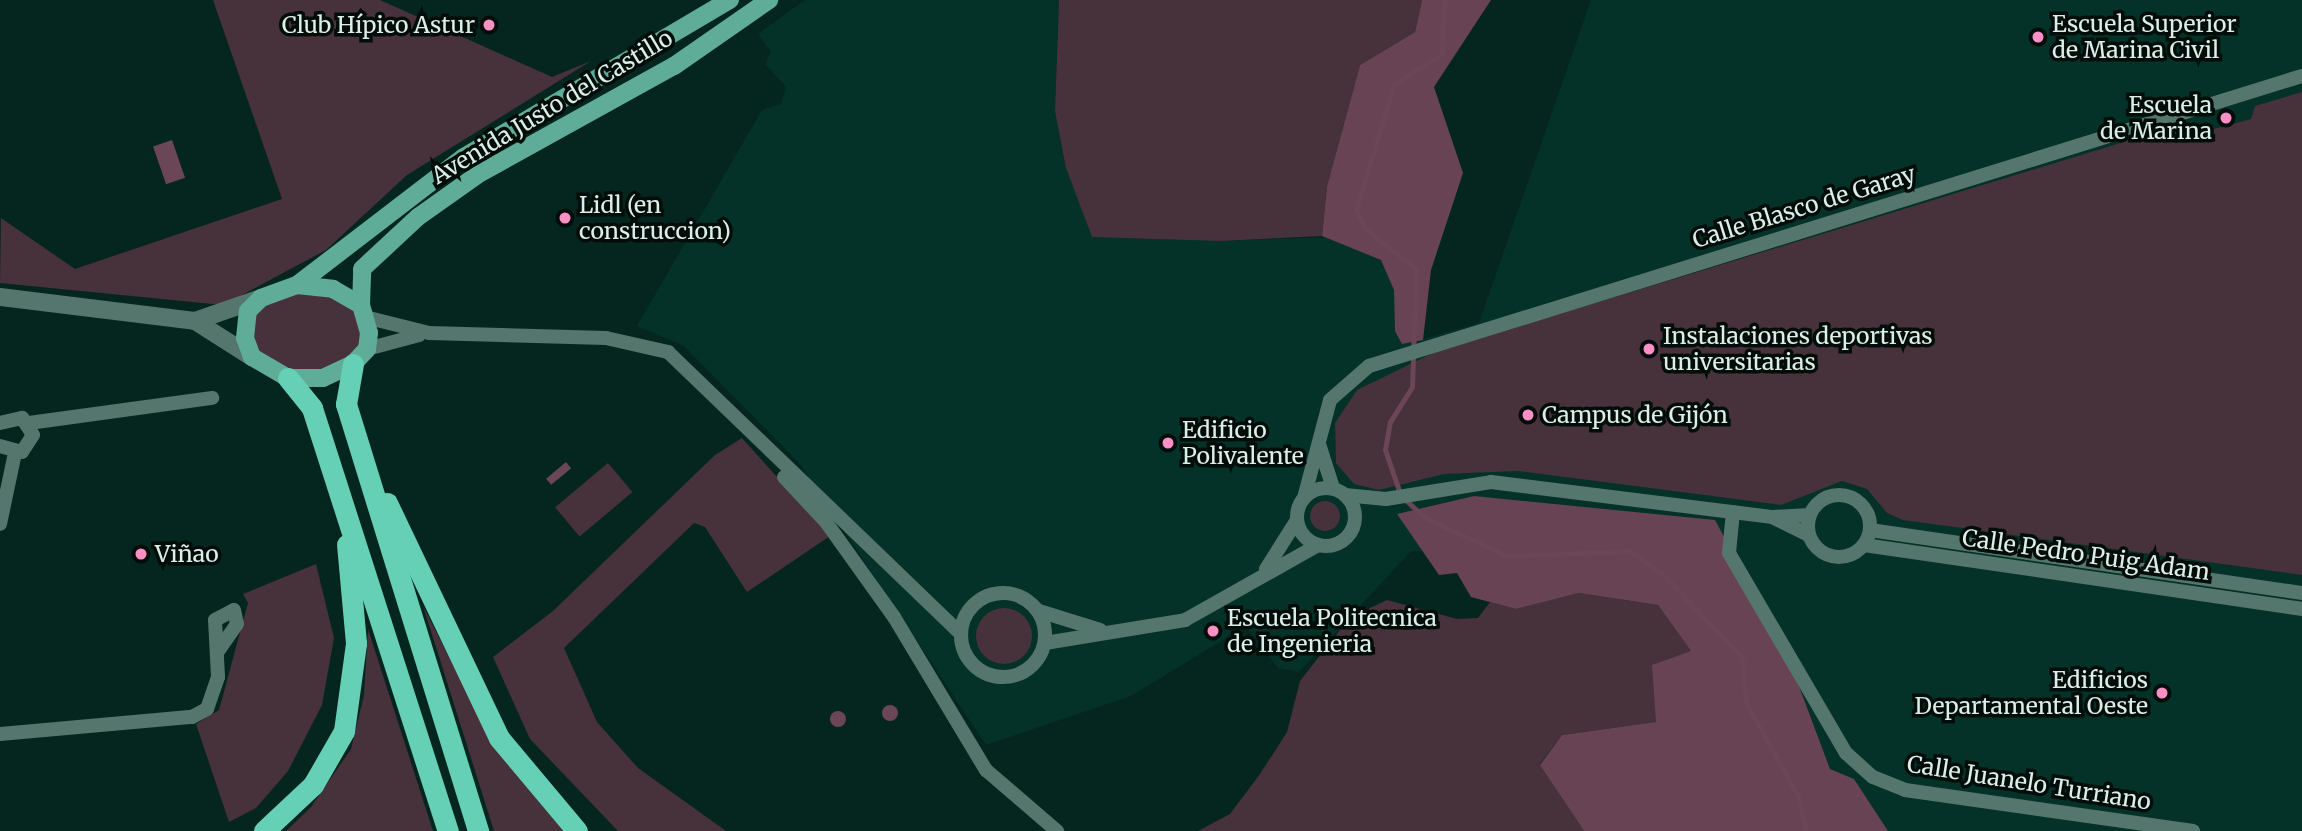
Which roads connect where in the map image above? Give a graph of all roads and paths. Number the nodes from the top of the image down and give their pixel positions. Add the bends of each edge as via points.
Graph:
1 (730, 0) edge
2 (769, 0) edge
3 (2302, 76) edge
4 (297, 285) junction
5 (0, 297) edge
6 (261, 298) junction
7 (365, 312) junction
8 (195, 321) junction
9 (429, 333) junction
10 (252, 357) junction
11 (360, 357) junction
12 (288, 378) junction
13 (212, 398) dead end
14 (0, 423) edge
15 (29, 423) junction
16 (1318, 440) junction
17 (0, 446) edge
18 (768, 447) junction
19 (15, 453) junction
20 (361, 455) junction
21 (1339, 492) junction
22 (1304, 498) junction
23 (1386, 499) junction
24 (342, 500) junction
25 (1733, 512) junction
26 (1810, 515) junction
27 (1773, 517) junction
28 (1297, 520) junction
29 (1355, 523) junction
30 (0, 524) edge
31 (1870, 530) junction
32 (1809, 535) junction
33 (860, 541) junction
34 (1318, 545) junction
35 (1864, 545) junction
36 (1262, 575) junction
37 (868, 582) junction
38 (906, 585) junction
39 (2302, 593) edge
40 (2302, 609) edge
41 (1039, 611) junction
42 (967, 613) junction
43 (1102, 630) junction
44 (961, 635) junction
45 (1045, 643) junction
46 (219, 650) dead end
47 (0, 734) edge
48 (264, 831) edge
49 (448, 831) edge
50 (478, 831) edge
51 (577, 831) edge
52 (1057, 831) edge
53 (2193, 831) edge

1 - 4 main road, Avenida Justo del Castillo via 464,157
2 - 7 main road, Avenida Justo del Castillo via 674,66 477,175 418,218 362,269
3 - 16 street, Calle Blasco de Garay via 1392,358 1349,378 1330,400
4 - 6 main road
4 - 7 main road via 332,289
5 - 8 main road
6 - 8 main road
6 - 10 main road via 244,323
7 - 9 street
7 - 11 main road
8 - 10 main road
9 - 11 street
9 - 18 street via 646,343 694,373
10 - 12 main road
11 - 12 main road via 323,378
11 - 20 highway via 346,404
12 - 24 highway via 312,408
13 - 15 street
14 - 15 street via 13,416
15 - 19 street via 32,441
16 - 21 street
16 - 22 street
17 - 19 street
18 - 33 street
18 - 37 street via 775,467
19 - 30 street
20 - 50 highway
20 - 51 highway via 499,738
21 - 22 street
21 - 23 street
21 - 29 street
22 - 28 street
23 - 25 street via 1416,491 1535,485
23 - 29 street
24 - 48 highway via 356,643 346,720 313,785
24 - 49 highway
25 - 27 street
25 - 53 street, Calle Juanelo Turriano via 1729,553 1846,753 1873,777 1918,792
26 - 27 street
26 - 31 street via 1823,500 1842,495 1866,511
26 - 32 street
27 - 32 street
28 - 34 street
28 - 36 street
29 - 34 street via 1342,541
31 - 35 street
31 - 39 street, Calle Pedro Puig Adam
32 - 35 street via 1820,551 1839,558
33 - 37 street
33 - 38 street
34 - 36 street
35 - 40 street, Calle Pedro Puig Adam
36 - 43 street via 1185,620
37 - 52 street via 986,770
38 - 42 street via 950,612
38 - 44 street
41 - 42 street via 1003,593 988,595
41 - 43 street
41 - 45 street
42 - 44 street
43 - 45 street
44 - 45 street via 973,665 1004,677 1034,664
46 - 47 street via 207,709 192,717

